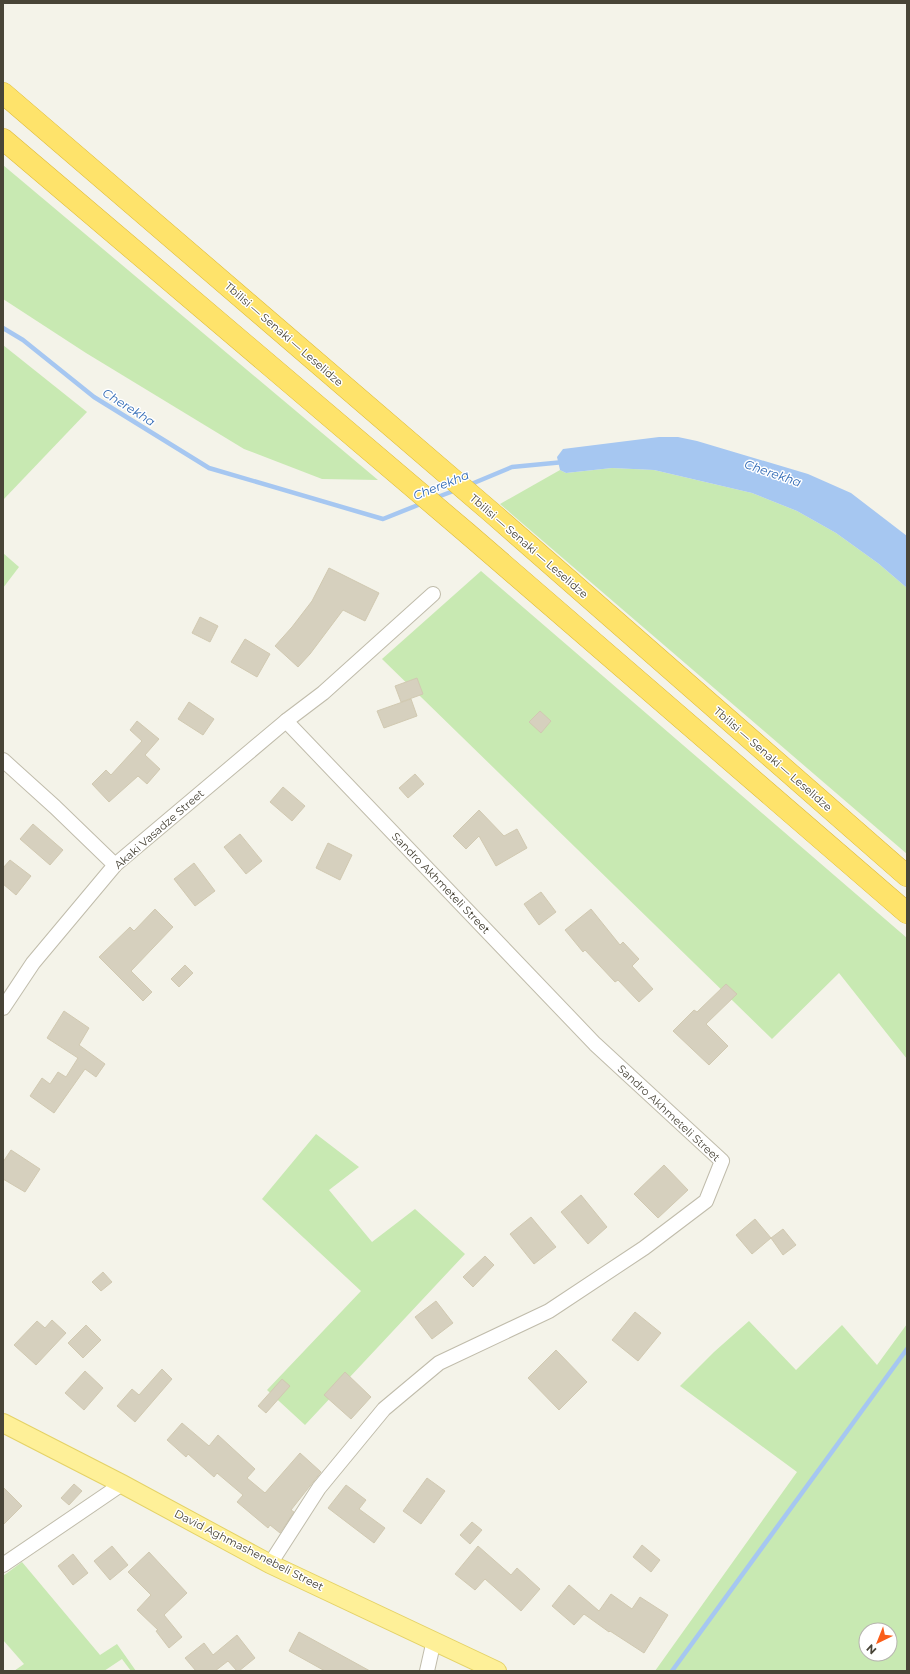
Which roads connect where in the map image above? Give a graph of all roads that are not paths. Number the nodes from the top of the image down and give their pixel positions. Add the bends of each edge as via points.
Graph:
1 (3, 93) edge
2 (3, 139) edge
3 (433, 594) dead end
4 (286, 721) junction
5 (3, 760) edge
6 (115, 865) junction
7 (907, 876) edge
8 (907, 913) edge
9 (3, 1008) edge
10 (3, 1423) edge
11 (122, 1484) junction
12 (270, 1564) junction
13 (3, 1565) edge
14 (434, 1640) junction
15 (427, 1671) edge
16 (497, 1671) edge

1 - 7 highway, Tbilisi — Senaki — Leselidze via 491,512
2 - 8 highway
3 - 4 street, Akaki Vasadze Street via 323,693
4 - 6 street, Akaki Vasadze Street
4 - 12 street, Sandro Akhmeteli Street via 596,1044 722,1161 706,1201 644,1248 549,1312 438,1363 384,1409 319,1488
5 - 6 street
6 - 9 street, Akaki Vasadze Street via 33,963
10 - 11 main road, David Aghmashenebeli Street
11 - 12 main road, David Aghmashenebeli Street
11 - 13 street
12 - 14 main road, David Aghmashenebeli Street
14 - 15 street
14 - 16 main road, David Aghmashenebeli Street

